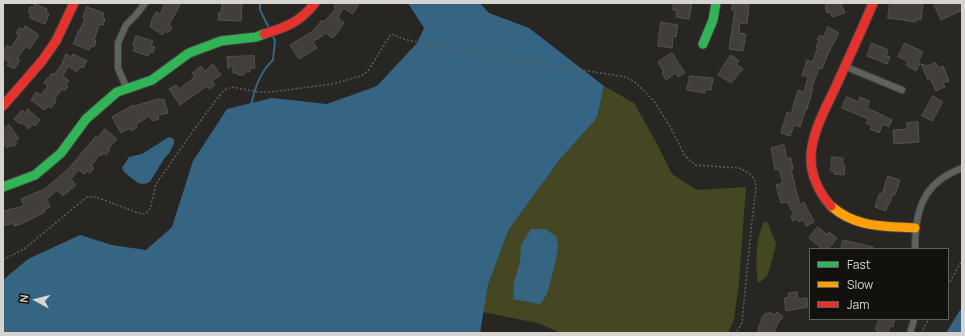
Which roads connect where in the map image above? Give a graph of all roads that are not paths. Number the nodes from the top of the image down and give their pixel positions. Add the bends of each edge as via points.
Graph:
1 (74, 3) edge
2 (145, 3) edge
3 (315, 3) edge
4 (716, 3) edge
5 (872, 3) edge
6 (703, 44) dead end
7 (844, 66) junction
8 (127, 89) junction
9 (902, 90) dead end
10 (3, 106) edge
11 (962, 168) edge
12 (3, 187) edge
13 (915, 228) junction
14 (915, 248) edge
15 (914, 320) edge
16 (910, 333) edge

1 - 10 street via 56,41
2 - 8 street via 126,25 118,43 118,68
3 - 8 street via 307,13 287,27 256,37 221,41 189,54 152,80
4 - 6 street via 713,20
5 - 7 street
7 - 9 street
7 - 13 street via 813,139 811,163 816,186 831,207 853,220 874,225
8 - 12 street via 117,92 86,120 61,153 36,175
11 - 13 street via 940,180 923,198
13 - 14 street
15 - 16 street

